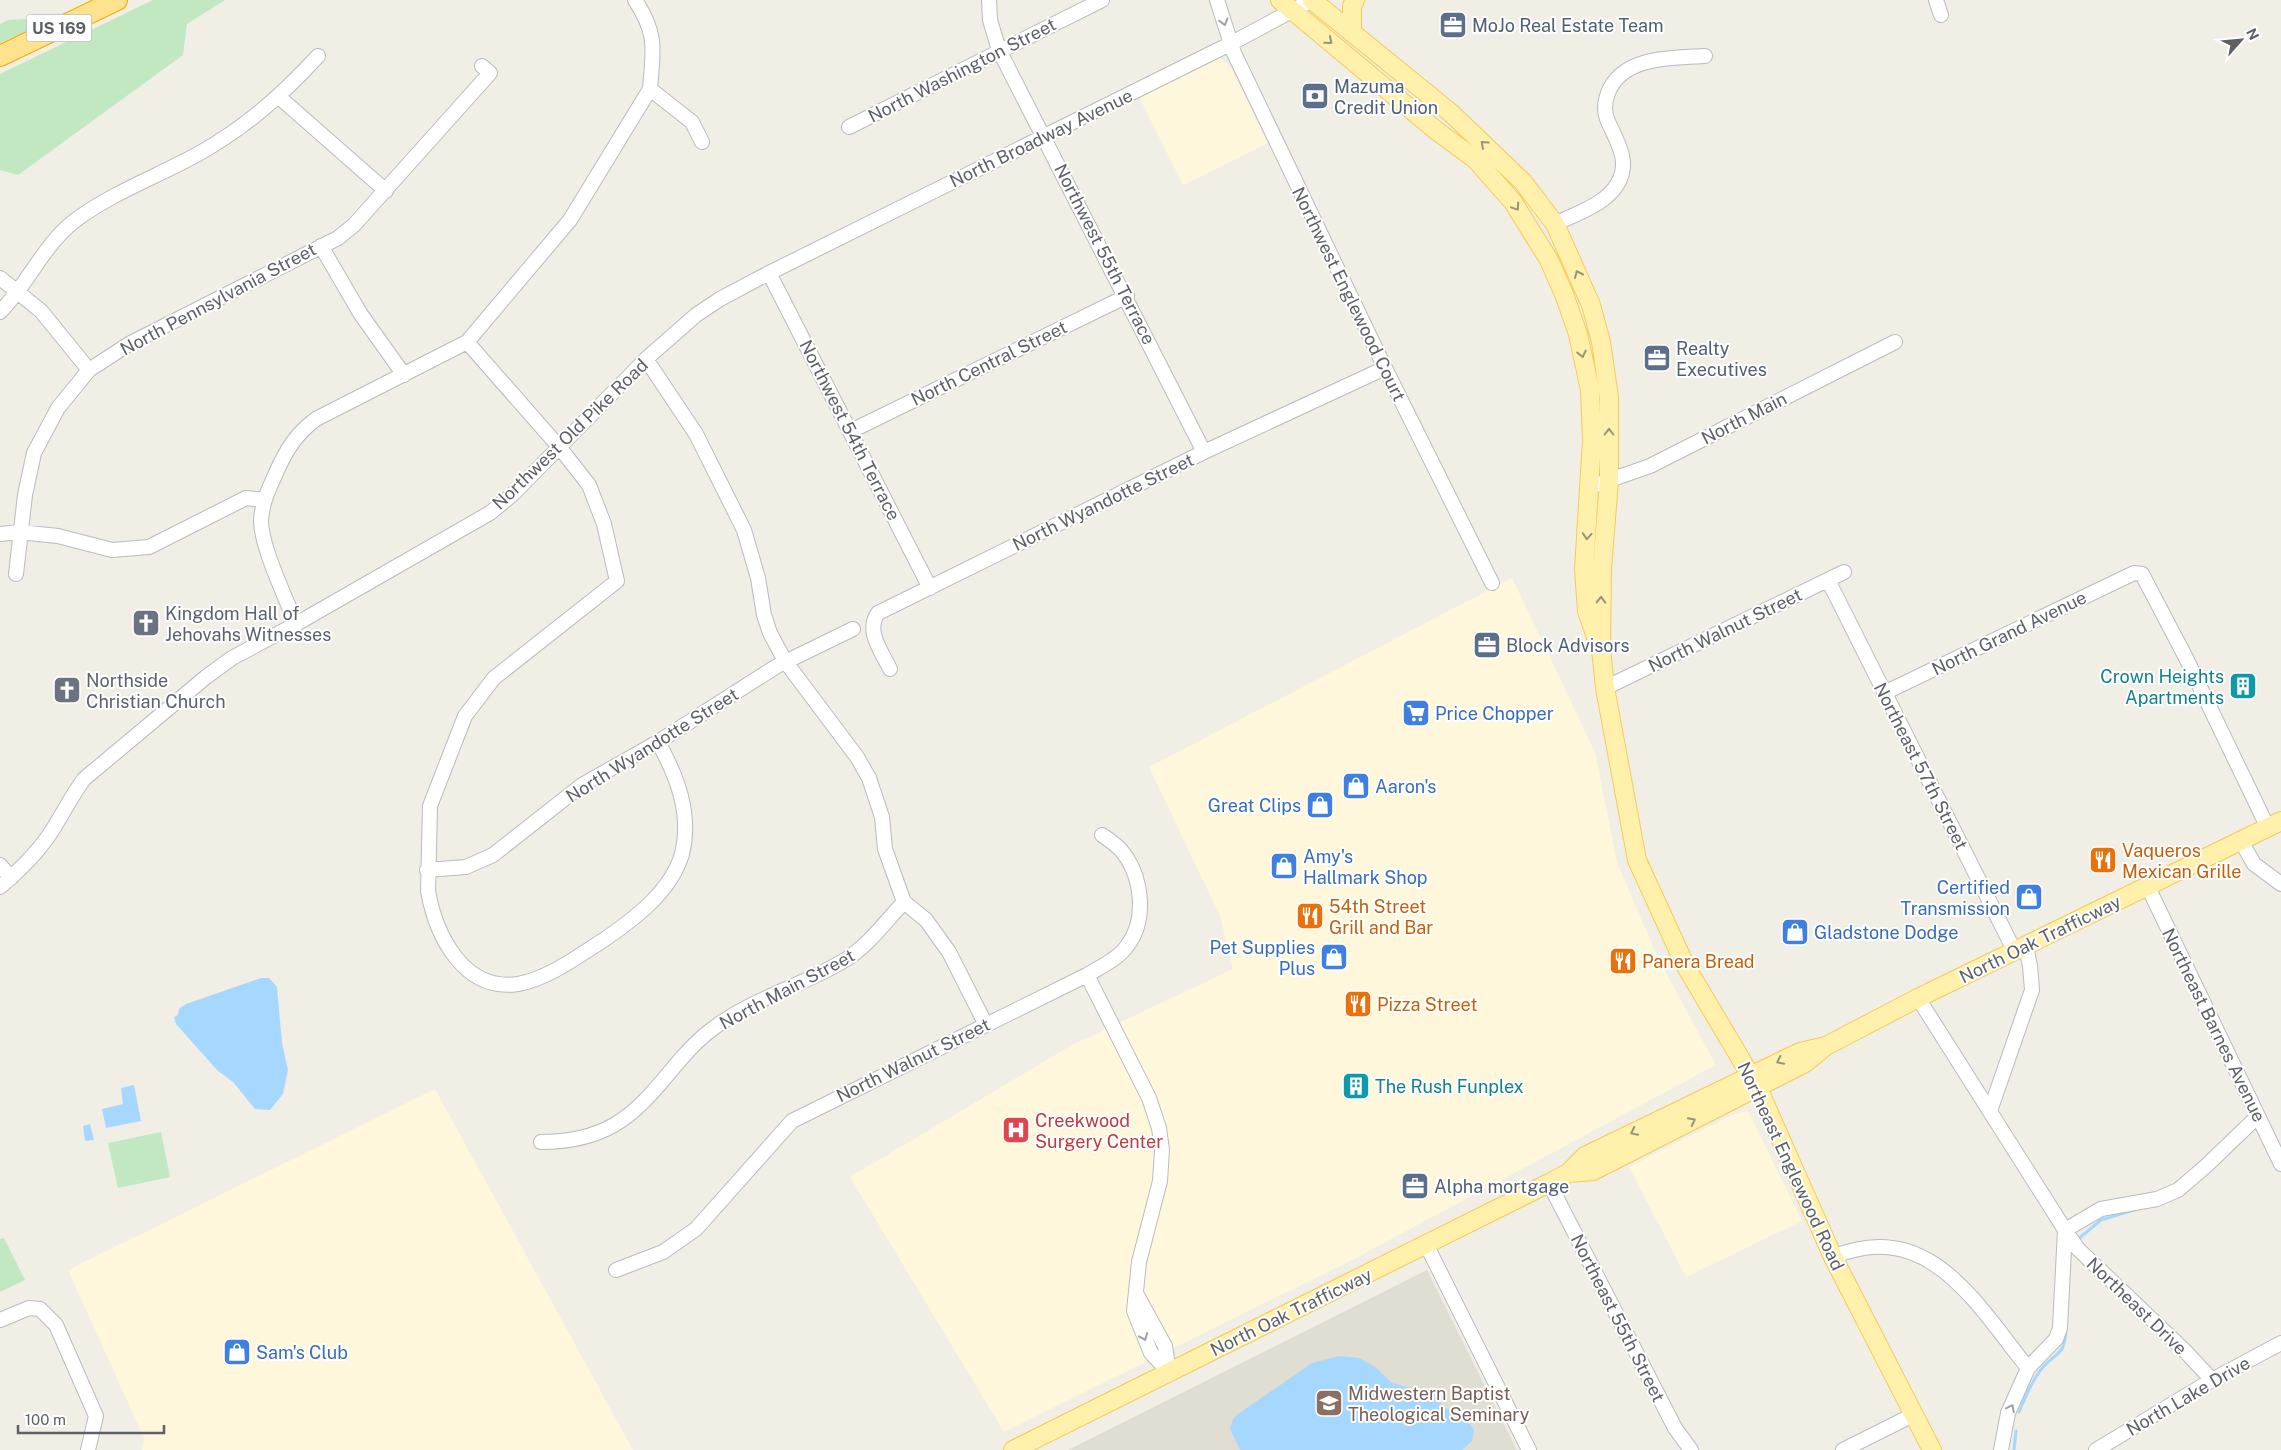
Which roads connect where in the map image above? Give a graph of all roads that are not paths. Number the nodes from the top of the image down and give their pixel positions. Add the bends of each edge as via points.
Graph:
1 (117, 0) edge
2 (635, 0) edge
3 (989, 0) edge
4 (1102, 0) edge
5 (1217, 0) edge
6 (1312, 0) edge
7 (1355, 0) edge
8 (1936, 0) edge
9 (1286, 5) edge
10 (1941, 15) dead end
11 (1352, 32) junction
12 (1230, 44) junction
13 (1000, 50) junction
14 (0, 56) edge
15 (318, 56) dead end
16 (1705, 56) dead end
17 (482, 66) dead end
18 (650, 89) junction
19 (280, 97) junction
20 (849, 127) dead end
21 (1044, 136) junction
22 (702, 142) dead end
23 (386, 191) junction
24 (1555, 224) junction
25 (321, 246) junction
26 (769, 273) junction
27 (0, 278) edge
28 (18, 290) junction
29 (1127, 296) junction
30 (0, 312) edge
31 (467, 342) junction
32 (1895, 342) dead end
33 (646, 360) junction
34 (1384, 368) junction
35 (90, 370) junction
36 (404, 375) junction
37 (851, 431) junction
38 (560, 448) junction
39 (1204, 452) junction
40 (1609, 481) junction
41 (1590, 487) junction
42 (264, 500) junction
43 (19, 532) junction
44 (0, 534) edge
45 (1844, 572) dead end
46 (16, 574) dead end
47 (1828, 580) junction
48 (1492, 583) dead end
49 (930, 588) junction
50 (296, 624) junction
51 (853, 629) dead end
52 (1601, 649) junction
53 (785, 662) junction
54 (890, 669) dead end
55 (1605, 688) junction
56 (1884, 693) junction
57 (658, 742) junction
58 (2275, 824) edge
59 (1102, 835) dead end
60 (2241, 841) junction
61 (0, 865) edge
62 (427, 870) junction
63 (5, 883) edge
64 (2281, 884) edge
65 (2148, 887) junction
66 (904, 902) junction
67 (2020, 949) junction
68 (1087, 975) junction
69 (1918, 998) junction
70 (986, 1025) junction
71 (1754, 1082) junction
72 (1990, 1111) junction
73 (2258, 1116) junction
74 (541, 1142) dead end
75 (2281, 1164) edge
76 (1549, 1183) junction
77 (2065, 1230) junction
78 (1426, 1244) junction
79 (1833, 1257) junction
80 (616, 1270) dead end
81 (0, 1320) edge
82 (2281, 1343) edge
83 (2028, 1368) junction
84 (1169, 1372) junction
85 (2212, 1380) junction
86 (1913, 1415) junction
87 (88, 1450) edge
88 (1013, 1450) edge
89 (1529, 1450) edge
90 (1691, 1450) edge
91 (1843, 1450) edge
92 (1932, 1450) edge
93 (2001, 1450) edge
94 (2096, 1450) edge

1 - 14 highway, US 169
2 - 18 street via 648,19 652,34
3 - 13 street, Northwest 55th Terrace via 990,20
4 - 13 street, North Washington Street
5 -> 12 street, Northwest Englewood Court
6 - 9 street, North Broadway Avenue
6 - 11 main road, Northeast Englewood Road
7 - 11 main road
8 - 10 street
9 - 12 street, North Broadway Avenue
9 -> 41 main road, Northeast Englewood Road via 1475,159 1513,202 1564,294 1578,334 1590,390
24 -> 11 main road, Northeast Englewood Road via 1499,157
12 - 21 street, North Broadway Avenue
12 - 34 street, Northwest Englewood Court
13 - 20 street, North Washington Street
13 - 21 street, Northwest 55th Terrace
15 - 19 street
16 - 24 street via 1647,62 1616,79 1605,108 1623,156 1624,166 1618,183 1605,198
17 - 23 street, North Pennsylvania Street via 490,73
18 - 22 street via 692,122
18 - 31 street via 570,220
19 - 23 street
19 - 28 street via 220,142 76,219 44,253
21 - 26 street, North Broadway Avenue
21 - 29 street, Northwest 55th Terrace
23 - 25 street, North Pennsylvania Street via 354,225
40 -> 24 main road, Northeast Englewood Road via 1609,397 1601,342 1591,305
25 - 35 street, North Pennsylvania Street via 129,344
25 - 36 street via 360,313
26 - 33 street, Northwest Old Pike Road via 696,315
26 - 37 street, Northwest 54th Terrace
27 - 28 street
28 - 30 street
28 - 35 street via 41,311
29 - 37 street, North Central Street
29 - 39 street, Northwest 55th Terrace
31 - 36 street
31 - 38 street
32 - 40 street, North Main via 1650,466
33 - 38 street, Northwest Old Pike Road
33 - 53 street via 696,434 744,530 758,578 764,614
34 - 39 street, North Wyandotte Street
34 - 48 street, Northwest Englewood Court
35 - 43 street, North Pennsylvania Street via 58,408 34,453
36 - 42 street via 306,426 286,451
37 - 49 street, Northwest 54th Terrace
38 - 50 street, Northwest Old Pike Road via 490,513
38 - 62 street via 589,485 598,504 617,581 494,678 464,716 430,806
39 - 49 street, North Wyandotte Street
40 - 41 street, North Main
52 -> 40 main road, Northeast Englewood Road via 1602,569
41 -> 52 main road, Northeast Englewood Road via 1584,569 1587,611
42 - 43 street via 246,498 149,547 112,550 58,536
42 - 50 street via 261,521 266,546
43 - 44 street
43 - 46 street, North Pennsylvania Street
45 - 47 street, North Walnut Street
47 - 55 street, North Walnut Street
47 - 56 street, Northeast 57th Street
49 - 54 street, North Wyandotte Street via 878,613 875,618 873,635
50 - 63 street, Northwest Old Pike Road via 232,658 206,677 84,779 32,858
51 - 53 street, North Wyandotte Street
52 - 55 main road, Northeast Englewood Road
53 - 57 street, North Wyandotte Street
53 - 66 street via 869,778 882,817 885,849
55 - 71 main road, Northeast Englewood Road via 1637,860 1686,965
56 - 58 street, North Grand Avenue via 2134,573 2142,574
56 - 67 street, Northeast 57th Street
57 - 62 street, North Wyandotte Street via 582,785 493,855 466,867
57 - 62 street via 676,776 685,814 684,838 677,868 670,881 639,912 612,934 560,966 516,984 496,984 472,974 457,961 437,925 429,898
58 - 60 main road, North Oak Trafficway
59 - 68 street, North Walnut Street via 1120,850 1131,867 1138,887 1140,912 1136,930 1127,947
60 - 64 street via 2254,864
60 - 65 main road, North Oak Trafficway
61 - 63 street
65 - 67 main road, North Oak Trafficway
65 - 73 street, Northeast Barnes Avenue
66 - 70 street via 926,920 949,952
66 - 74 street, North Main Street via 869,941 844,960 739,1012 712,1029 623,1119 585,1137
67 - 69 main road, North Oak Trafficway
67 - 72 street, Northeast 57th Street via 2030,966 2032,990
68 - 70 street, North Walnut Street
68 - 84 street via 1149,1098 1159,1128 1162,1150 1160,1181 1139,1262 1134,1311 1150,1353
69 - 71 main road, North Oak Trafficway via 1826,1046 1800,1052
69 - 72 street, Northeast Drive
70 - 80 street, North Walnut Street via 792,1121 696,1229 663,1252
71 - 76 main road, North Oak Trafficway via 1585,1156 1568,1173
71 - 79 main road, Northeast Englewood Road
72 - 77 street, Northeast Drive
73 - 75 street, Northeast Barnes Avenue
73 - 77 street via 2178,1190 2158,1199 2101,1210
76 - 78 main road, North Oak Trafficway
76 - 90 street, Northeast 55th Street via 1675,1428
77 - 83 street via 2060,1328 2056,1339
77 - 85 street, Northeast Drive via 2078,1249
78 - 84 main road, North Oak Trafficway
78 - 89 street
79 - 83 street via 1863,1247 1887,1245 1938,1265 1962,1286
79 - 86 main road, Northeast Englewood Road
81 - 87 street via 29,1308 40,1310 56,1325 96,1416
82 - 85 street, North Lake Drive
93 -> 83 street via 2008,1413
84 - 88 main road, North Oak Trafficway
85 - 94 street, North Lake Drive
86 - 91 street
86 - 92 main road, Northeast Englewood Road

